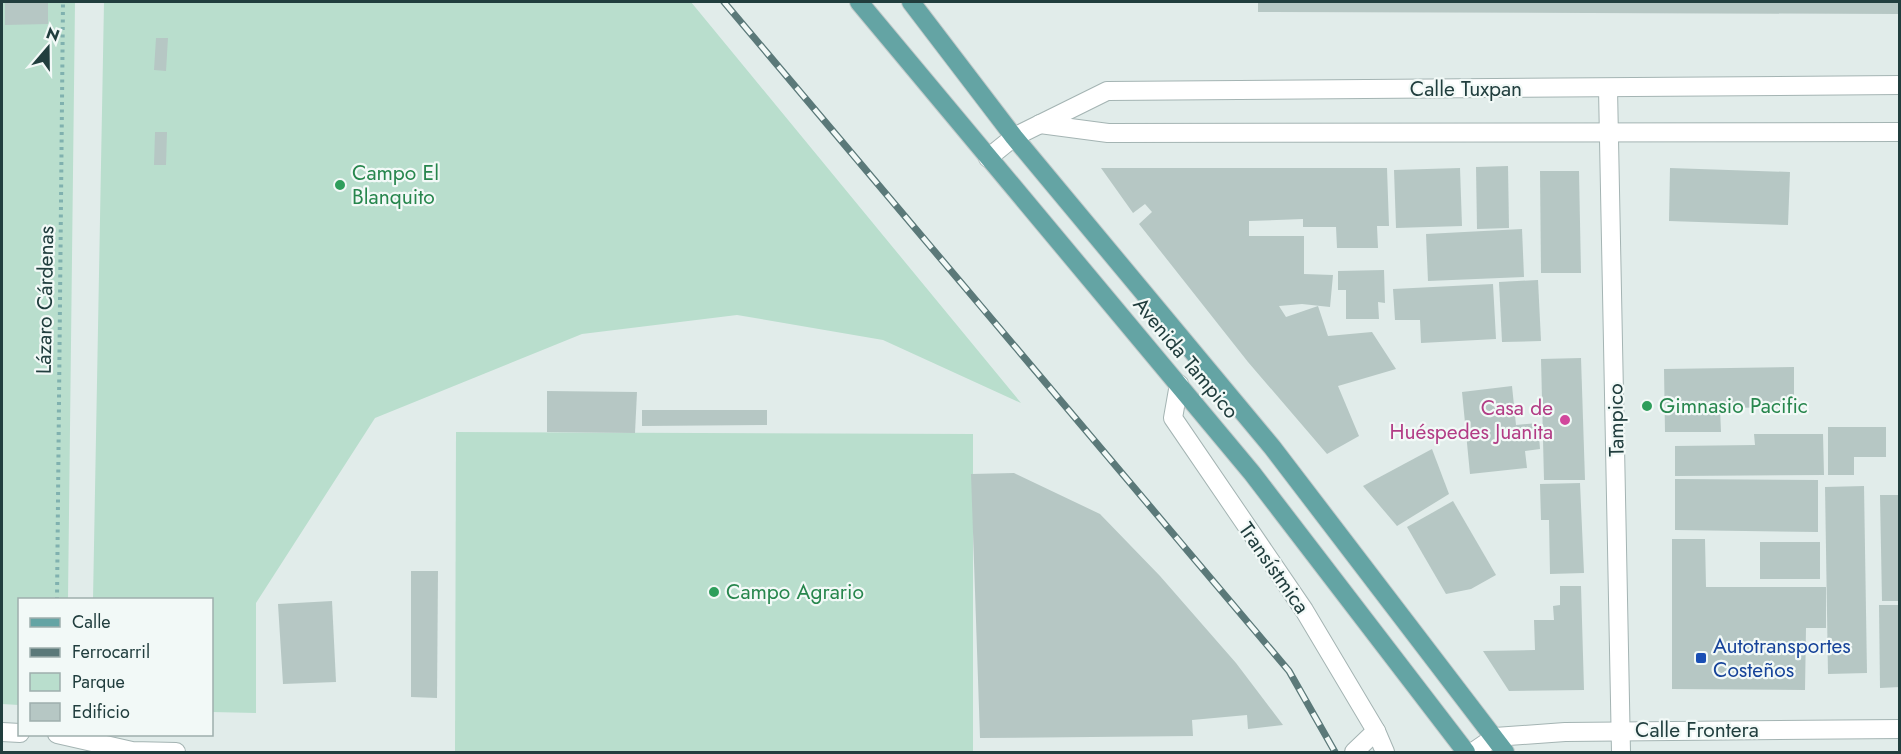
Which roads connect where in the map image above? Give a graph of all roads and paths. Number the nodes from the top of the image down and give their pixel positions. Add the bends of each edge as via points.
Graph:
1 (63, 2) edge
2 (859, 2) edge
3 (911, 2) edge
4 (1899, 85) edge
5 (1608, 88) junction
6 (1040, 124) junction
7 (1899, 132) edge
8 (1610, 134) junction
9 (1014, 136) junction
10 (988, 158) junction
11 (1179, 384) junction
12 (57, 598) edge
13 (1899, 729) edge
14 (1376, 731) junction
15 (1621, 731) junction
16 (2, 732) edge
17 (18, 733) edge
18 (61, 736) edge
19 (1495, 737) junction
20 (129, 752) edge
21 (176, 753) edge
22 (1354, 753) edge
23 (1385, 753) edge
24 (1467, 753) edge
25 (1473, 753) edge
26 (1505, 753) edge
27 (1621, 753) edge

1 - 12 path, Lázaro Cárdenas
2 - 10 main road, Avenida Tampico
3 - 9 main road, Avenida Tampico
4 - 5 street, Calle Tuxpan
5 - 6 street, Calle Tuxpan via 1107,91
5 - 8 street, Tampico
6 - 8 street via 1108,133
6 - 9 street, Calle Tuxpan
7 - 8 street
8 - 15 street, Tampico
9 - 10 street, Calle Tuxpan
9 - 19 main road, Avenida Tampico via 1272,447
10 - 11 main road, Avenida Tampico
11 - 14 street, Transístmica via 1173,418 1304,610
11 - 24 main road, Avenida Tampico
13 - 15 street, Calle Frontera
14 - 22 street
14 - 23 street, Transístmica
15 - 19 street, Calle Frontera
15 - 27 street, Tampico
16 - 17 street
18 - 20 street
19 - 25 street
19 - 26 main road, Avenida Tampico
20 - 21 street

